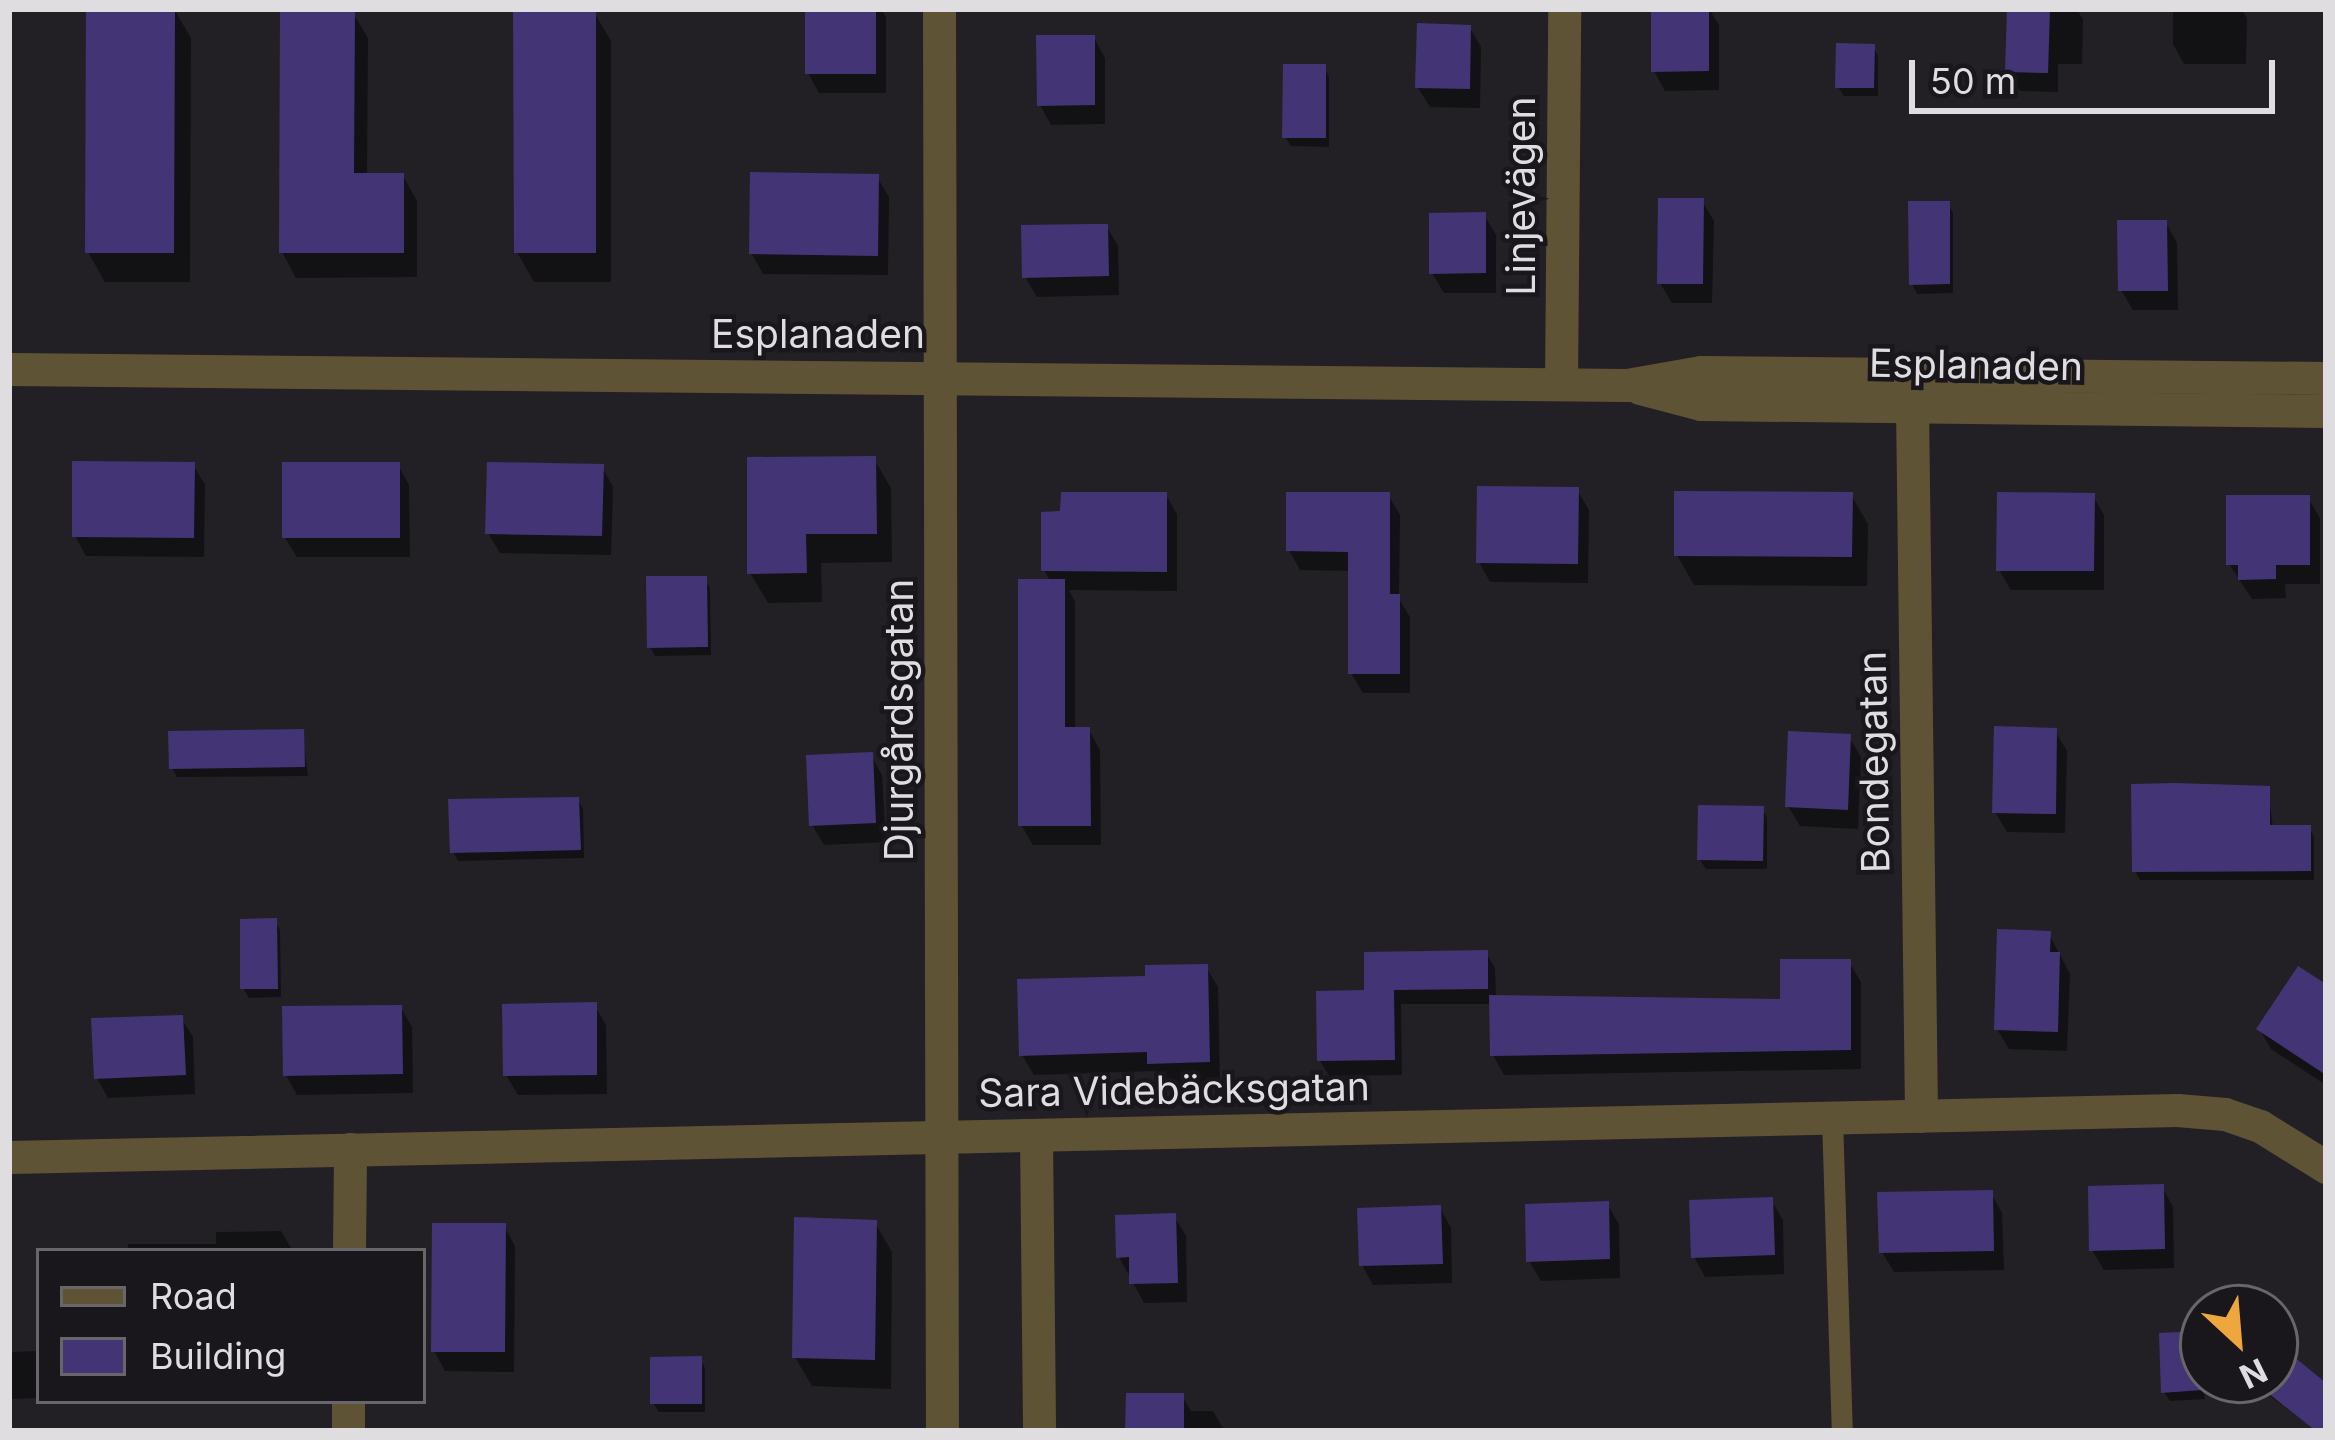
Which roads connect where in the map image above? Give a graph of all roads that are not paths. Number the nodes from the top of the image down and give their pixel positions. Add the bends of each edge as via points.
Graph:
1 (940, 9) edge
2 (1564, 9) edge
3 (9, 369) edge
4 (941, 377) junction
5 (2326, 378) edge
6 (1561, 384) junction
7 (1627, 385) junction
8 (1912, 406) junction
9 (2326, 411) edge
10 (1921, 1117) junction
11 (1832, 1118) junction
12 (940, 1136) junction
13 (1036, 1137) junction
14 (350, 1149) junction
15 (9, 1157) edge
16 (2326, 1167) edge
17 (349, 1248) edge
18 (942, 1431) edge
19 (1040, 1431) edge
20 (1842, 1431) edge

1 - 4 street, Djurgårdsgatan
2 - 6 street, Linjevägen
3 - 4 street, Esplanaden
4 - 6 street, Esplanaden
4 - 12 street, Djurgårdsgatan
5 - 7 street, Esplanaden via 1701,372
6 - 7 street, Esplanaden
7 - 8 street, Esplanaden via 1701,404
8 - 9 street, Esplanaden
8 - 10 street, Bondegatan
10 - 11 street, Sara Videbäcksgatan
10 - 16 street, Sara Videbäcksgatan via 2225,1114
11 - 13 street, Sara Videbäcksgatan
11 - 20 lane
12 - 13 street, Sara Videbäcksgatan
12 - 14 street, Sara Videbäcksgatan
12 - 18 street, Djurgårdsgatan
13 - 19 street
14 - 15 street, Sara Videbäcksgatan
14 - 17 street

